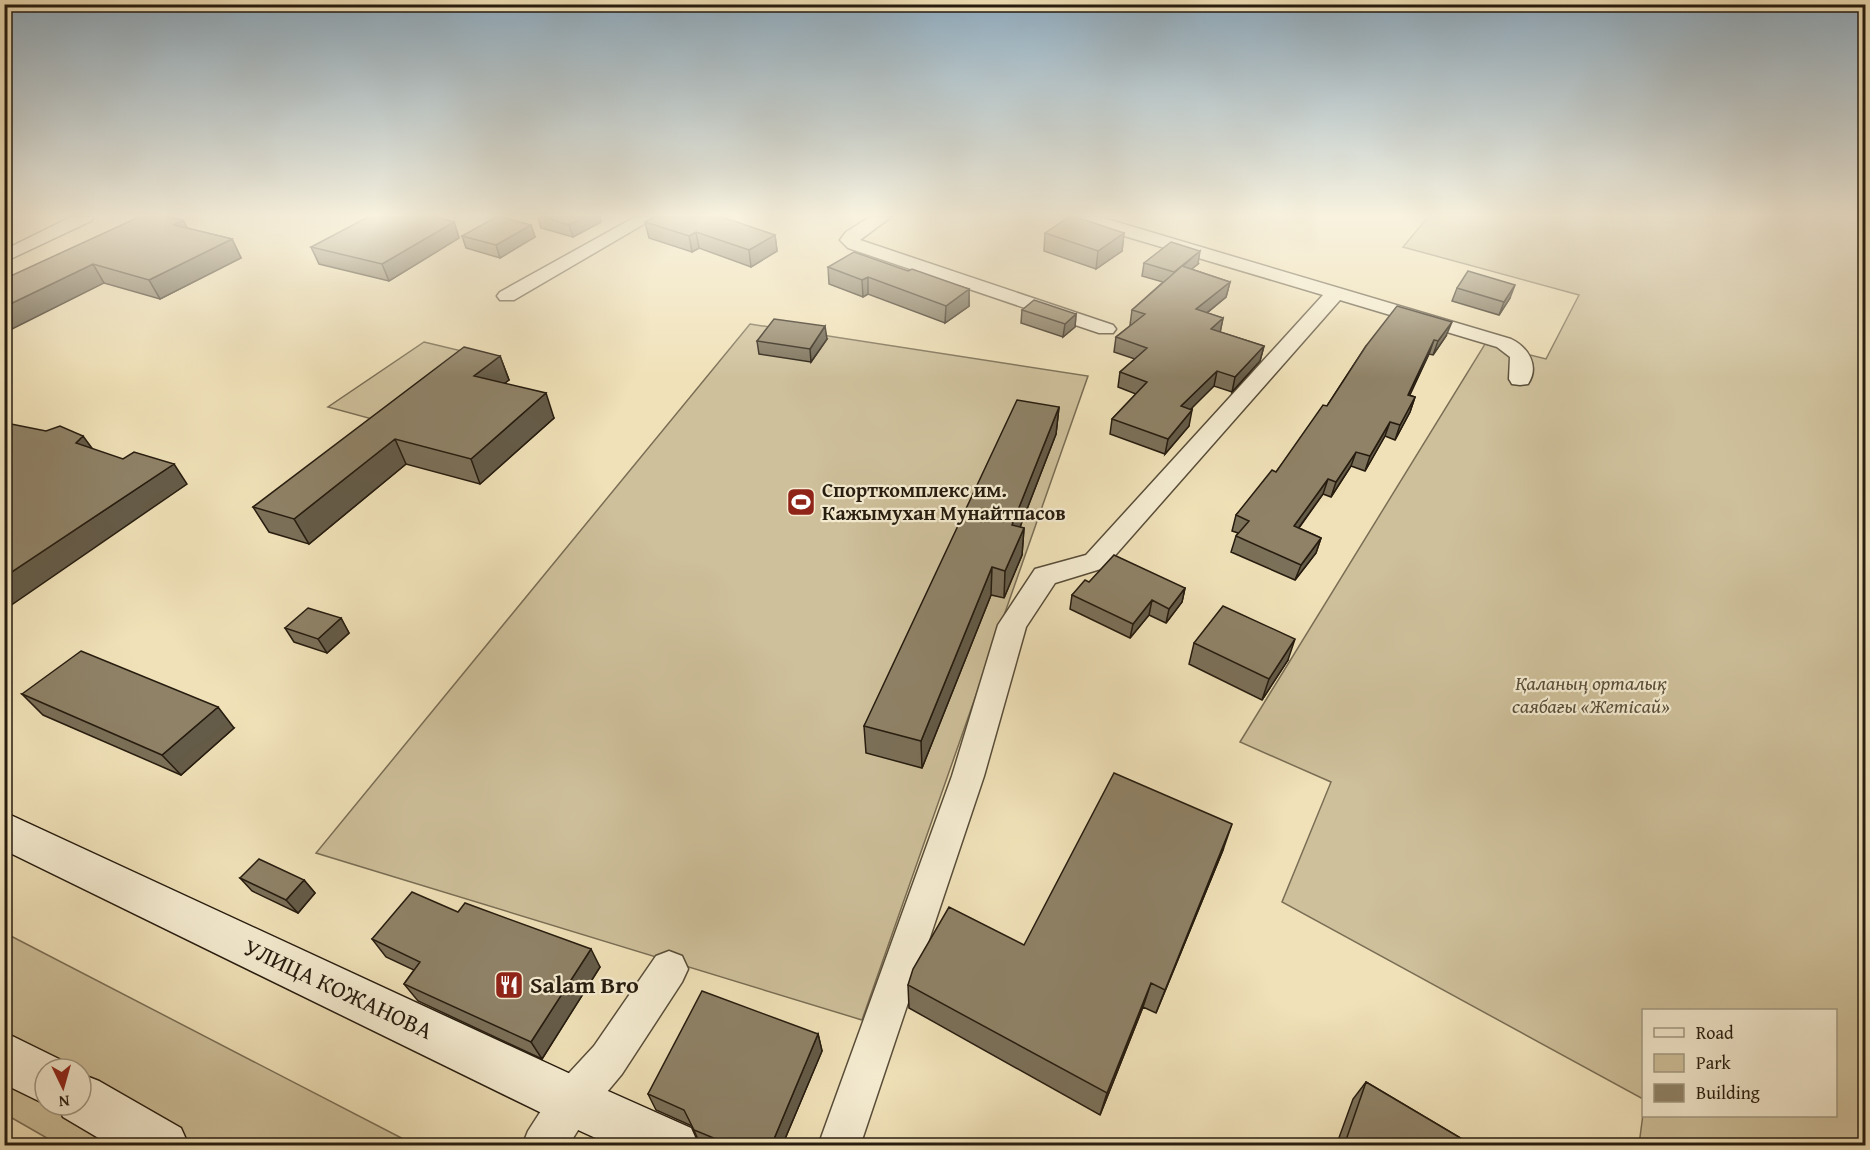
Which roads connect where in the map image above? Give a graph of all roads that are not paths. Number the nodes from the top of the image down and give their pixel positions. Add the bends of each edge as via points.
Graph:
1 (552, 271) edge
2 (934, 271) edge
3 (1258, 271) edge
4 (1335, 294) junction
5 (507, 296) dead end
6 (1106, 328) dead end
7 (1520, 379) dead end
8 (4, 830) edge
9 (669, 969) dead end
10 (4, 1056) edge
11 (33, 1072) edge
12 (572, 1101) junction
13 (93, 1106) edge
14 (163, 1146) edge
15 (543, 1146) edge
16 (673, 1146) edge
17 (839, 1146) edge

1 - 5 street
2 - 6 street
3 - 4 street
4 - 7 street via 1515,347 1524,364
4 - 17 street via 1095,562 1045,576 1012,625 968,776
8 - 12 street, УЛИЦА КОЖАНОВА
9 - 12 street via 608,1060
10 - 11 street
12 - 15 street
12 - 16 street, УЛИЦА КОЖАНОВА
13 - 14 street

